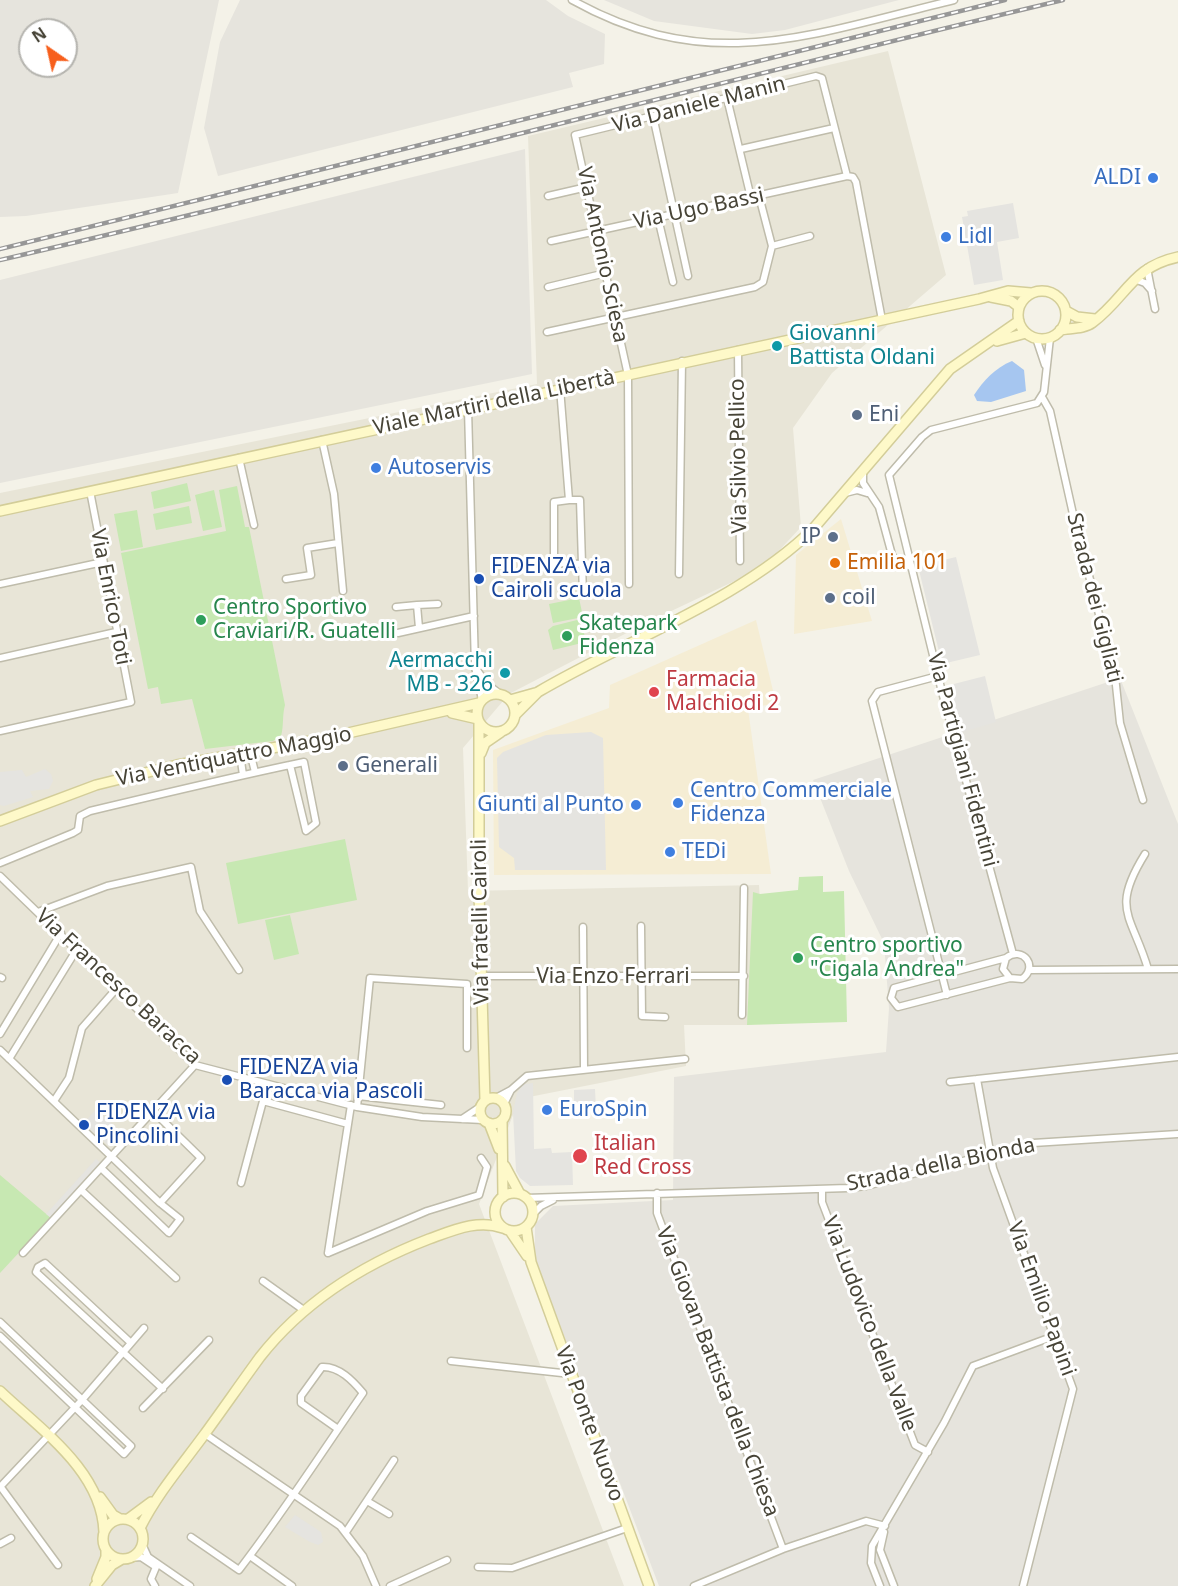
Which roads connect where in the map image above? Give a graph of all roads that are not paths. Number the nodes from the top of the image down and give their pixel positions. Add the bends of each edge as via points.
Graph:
1 (572, 0) edge
2 (954, 0) edge
3 (728, 98) junction
4 (653, 116) junction
5 (834, 128) junction
6 (575, 135) joint
7 (741, 149) junction
8 (847, 176) junction
9 (587, 187) junction
10 (548, 196) dead end
11 (759, 196) junction
12 (751, 198) junction
13 (675, 214) junction
14 (658, 218) junction
15 (597, 231) junction
16 (810, 236) dead end
17 (551, 241) dead end
18 (772, 246) junction
19 (1178, 257) edge
20 (1147, 267) junction
21 (606, 273) junction
22 (688, 276) dead end
23 (1134, 279) junction
24 (673, 282) dead end
25 (548, 287) dead end
26 (1153, 292) junction
27 (1031, 294) junction
28 (988, 297) junction
29 (1019, 307) junction
30 (1155, 309) dead end
31 (1066, 311) junction
32 (615, 316) junction
33 (1095, 319) junction
34 (882, 320) junction
35 (1019, 321) junction
36 (1060, 330) junction
37 (547, 332) dead end
38 (1026, 333) junction
39 (1036, 338) junction
40 (1050, 338) junction
41 (989, 343) junction
42 (738, 350) junction
43 (682, 361) junction
44 (1046, 365) junction
45 (628, 375) junction
46 (560, 388) junction
47 (1042, 397) junction
48 (468, 409) junction
49 (322, 441) junction
50 (240, 459) junction
51 (863, 470) junction
52 (90, 491) junction
53 (845, 493) junction
54 (870, 495) junction
55 (569, 500) junction
56 (0, 511) edge
57 (254, 525) dead end
58 (338, 543) junction
59 (740, 561) dead end
60 (103, 562) junction
61 (582, 564) junction
62 (911, 567) junction
63 (680, 574) dead end
64 (286, 579) dead end
65 (0, 584) edge
66 (629, 584) dead end
67 (343, 591) dead end
68 (583, 594) dead end
69 (438, 604) dead end
70 (417, 605) junction
71 (396, 607) dead end
72 (474, 616) junction
73 (419, 628) junction
74 (116, 632) junction
75 (398, 633) dead end
76 (0, 658) edge
77 (475, 667) junction
78 (938, 676) junction
79 (538, 692) junction
80 (500, 694) junction
81 (510, 700) junction
82 (480, 701) junction
83 (447, 712) junction
84 (515, 715) junction
85 (479, 721) junction
86 (505, 730) junction
87 (0, 731) edge
88 (245, 753) junction
89 (479, 764) junction
90 (290, 765) junction
91 (255, 772) junction
92 (243, 775) junction
93 (1143, 800) dead end
94 (24, 811) junction
95 (0, 812) edge
96 (0, 821) edge
97 (1145, 854) dead end
98 (0, 863) edge
99 (0, 876) edge
100 (744, 888) dead end
101 (38, 912) junction
102 (641, 926) dead end
103 (583, 927) dead end
104 (61, 933) junction
105 (77, 949) junction
106 (1013, 954) junction
107 (1006, 958) junction
108 (1148, 969) junction
109 (1178, 969) edge
110 (240, 970) dead end
111 (1030, 970) junction
112 (942, 975) junction
113 (483, 976) junction
114 (744, 976) junction
115 (583, 977) junction
116 (640, 977) junction
117 (1010, 978) junction
118 (117, 988) junction
119 (946, 995) junction
120 (742, 1015) dead end
121 (665, 1017) dead end
122 (0, 1034) edge
123 (467, 1048) dead end
124 (0, 1050) edge
125 (1178, 1057) edge
126 (9, 1059) junction
127 (685, 1059) dead end
128 (195, 1065) junction
129 (584, 1069) junction
130 (977, 1079) junction
131 (485, 1080) junction
132 (950, 1082) dead end
133 (358, 1096) junction
134 (498, 1100) junction
135 (54, 1101) junction
136 (482, 1103) junction
137 (441, 1105) dead end
138 (354, 1106) junction
139 (153, 1112) junction
140 (458, 1120) junction
141 (502, 1120) junction
142 (486, 1122) junction
143 (348, 1124) junction
144 (1178, 1134) edge
145 (989, 1153) junction
146 (112, 1156) junction
147 (481, 1158) dead end
148 (503, 1161) junction
149 (101, 1168) junction
150 (241, 1183) dead end
151 (822, 1189) junction
152 (81, 1190) junction
153 (657, 1193) junction
154 (523, 1196) junction
155 (503, 1197) junction
156 (561, 1198) junction
157 (160, 1203) junction
158 (495, 1209) junction
159 (532, 1215) junction
160 (465, 1227) junction
161 (526, 1227) junction
162 (507, 1229) junction
163 (23, 1253) dead end
164 (531, 1262) junction
165 (177, 1278) dead end
166 (263, 1281) dead end
167 (305, 1311) junction
168 (0, 1322) edge
169 (144, 1329) dead end
170 (0, 1336) edge
171 (1054, 1336) junction
172 (209, 1340) dead end
173 (131, 1343) junction
174 (125, 1352) junction
175 (451, 1361) dead end
176 (571, 1374) junction
177 (163, 1389) junction
178 (0, 1390) edge
179 (82, 1400) junction
180 (75, 1407) junction
181 (143, 1408) dead end
182 (338, 1429) junction
183 (205, 1434) junction
184 (48, 1437) junction
185 (928, 1452) junction
186 (394, 1460) dead end
187 (0, 1487) edge
188 (92, 1488) junction
189 (161, 1492) junction
190 (293, 1494) junction
191 (367, 1501) junction
192 (390, 1514) dead end
193 (124, 1519) junction
194 (885, 1526) junction
195 (140, 1528) junction
196 (627, 1528) junction
197 (104, 1532) junction
198 (346, 1532) junction
199 (191, 1537) dead end
200 (11, 1538) dead end
201 (0, 1544) edge
202 (142, 1544) junction
203 (783, 1549) junction
204 (106, 1550) junction
205 (250, 1556) junction
206 (125, 1559) junction
207 (447, 1560) dead end
208 (58, 1565) dead end
209 (478, 1566) dead end
210 (94, 1586) edge
211 (155, 1586) edge
212 (190, 1586) edge
213 (292, 1586) edge
214 (376, 1586) edge
215 (390, 1586) edge
216 (649, 1586) edge
217 (694, 1586) edge
218 (880, 1586) edge
219 (894, 1586) edge
220 (1024, 1586) edge

1 - 2 street via 626,27 664,38 721,44 785,40
3 - 4 street, Via Daniele Manin
3 - 5 street, Via Daniele Manin via 816,76 822,78
3 - 7 street
4 - 6 street, Via Daniele Manin
4 - 13 street
5 - 7 street
5 - 8 street
6 - 9 street, Via Antonio Sciesa
7 - 12 street
8 - 11 street, Via Ugo Bassi
8 - 34 street via 856,182
9 - 10 street
9 - 15 street, Via Antonio Sciesa
11 - 12 street, Via Ugo Bassi
11 - 18 street
12 - 13 street, Via Ugo Bassi
13 - 14 street, Via Ugo Bassi
13 - 22 street
14 - 15 street, Via Ugo Bassi
14 - 24 street
15 - 17 street, Via Ugo Bassi
15 - 21 street, Via Antonio Sciesa
16 - 18 street
18 - 32 street via 763,282 755,287
19 - 20 street
20 - 23 street
20 - 26 street
21 - 25 street
21 - 32 street, Via Antonio Sciesa
23 - 26 street via 1141,280
23 - 33 street
26 - 30 street
27 - 28 street, Viale Martiri della Libertà via 1008,291
27 - 29 street
27 - 31 street via 1050,292 1060,298
28 - 29 street, Viale Martiri della Libertà via 1011,301
28 - 34 street, Viale Martiri della Libertà
29 - 35 street
31 - 33 street via 1077,318
31 - 36 street via 1066,321
32 - 37 street
32 - 45 street, Via Antonio Sciesa
33 - 36 street via 1087,326
34 - 42 street, Viale Martiri della Libertà
35 - 38 street
35 - 41 street
36 - 40 street
38 - 39 street
38 - 41 street
39 - 40 street
39 - 44 street
40 - 44 street
41 - 51 street via 950,369
42 - 43 street, Viale Martiri della Libertà
42 - 59 street, Via Silvio Pellico
43 - 45 street, Viale Martiri della Libertà
43 - 63 street
44 - 47 street
45 - 46 street, Viale Martiri della Libertà
45 - 66 street, Via Antonio Sciesa
46 - 48 street, Viale Martiri della Libertà
46 - 55 street
47 - 62 street, Via Partigiani Fidentini via 1033,405 931,430 890,472
47 - 93 street, Strada dei Gigliati via 1050,411 1115,676 1120,723
48 - 49 street, Viale Martiri della Libertà
48 - 72 street
49 - 50 street, Viale Martiri della Libertà
49 - 58 street via 334,494
50 - 52 street, Viale Martiri della Libertà
50 - 57 street
51 - 53 street
51 - 54 street
52 - 56 street, Viale Martiri della Libertà
52 - 60 street, Via Enrico Toti
53 - 54 street via 862,490
53 - 79 street via 799,543 759,573
54 - 62 street via 879,507 894,558
55 - 61 street via 580,500
55 - 61 street via 554,502 554,563
58 - 64 street via 307,548 311,575
58 - 67 street
60 - 65 street
60 - 74 street, Via Enrico Toti
61 - 68 street
62 - 78 street, Via Partigiani Fidentini
69 - 70 street
70 - 71 street
70 - 73 street
72 - 73 street
72 - 77 street
73 - 75 street
74 - 76 street
74 - 87 street, Via Enrico Toti via 131,702
77 - 80 street
77 - 82 street
78 - 106 street, Via Partigiani Fidentini
78 - 112 street via 878,692 872,701
79 - 81 street
79 - 84 street
80 - 81 street
80 - 82 street, Via Ventiquattro Maggio via 490,694
81 - 84 street
82 - 83 street, Via Ventiquattro Maggio
82 - 85 street
83 - 85 street, Via Ventiquattro Maggio
83 - 88 street, Via Ventiquattro Maggio
84 - 86 street
85 - 86 street, Via Ventiquattro Maggio via 494,732
85 - 89 street, Via fratelli Cairoli
86 - 89 street, Via fratelli Cairoli via 485,743
88 - 91 street
88 - 92 street
88 - 94 street, Via Ventiquattro Maggio via 96,785
89 - 113 street, Via fratelli Cairoli
90 - 90 street via 304,762 316,823 306,831
90 - 91 street
91 - 92 street
92 - 98 street via 90,811 80,816 78,830 73,833
94 - 95 street, Via Ventiquattro Maggio
94 - 96 street, Via Ventiquattro Maggio
97 - 108 street via 1130,878 1126,898 1130,929 1141,945
99 - 101 street, Via Francesco Baracca
100 - 114 street
101 - 104 street, Via Francesco Baracca
101 - 110 street via 107,886 191,867 200,911
102 - 116 street
103 - 115 street
104 - 105 street, Via Francesco Baracca
104 - 122 street
105 - 118 street, Via Francesco Baracca
105 - 126 street
106 - 107 street
106 - 111 street via 1027,958
107 - 112 street
107 - 117 street via 1003,969
108 - 109 street
108 - 111 street
111 - 117 street via 1022,979
112 - 119 street
112 - 119 street via 894,988 891,998 898,1007
113 - 115 street, Via Enzo Ferrari
113 - 131 street, Via fratelli Cairoli
114 - 116 street, Via Enzo Ferrari
114 - 120 street
115 - 116 street, Via Enzo Ferrari
115 - 129 street
116 - 121 street via 642,1016
117 - 119 street
118 - 128 street, Via Francesco Baracca
118 - 135 street via 82,1028 69,1078
123 - 133 street via 467,984 370,978
124 - 126 street
125 - 130 street
126 - 135 street
127 - 129 street
128 - 138 street, Via Francesco Baracca
128 - 139 street
129 - 134 street via 527,1076
130 - 132 street
130 - 145 street, Via Emilio Papini
131 - 134 street, Via fratelli Cairoli
131 - 136 street, Via fratelli Cairoli
133 - 137 street
133 - 138 street
134 - 136 street
134 - 141 street via 506,1113
135 - 146 street
136 - 140 street
136 - 142 street
138 - 140 street, Via Francesco Baracca
138 - 143 street
139 - 146 street
139 - 157 street via 201,1158
140 - 142 street, Via Francesco Baracca
141 - 142 street
141 - 148 street
142 - 148 street
143 - 147 street via 328,1253 427,1211 479,1195 487,1167
143 - 150 street via 263,1101
144 - 145 street, Strada della Bionda via 1033,1143
145 - 151 street, Strada della Bionda via 866,1186
145 - 171 street, Via Emilio Papini
146 - 149 street
146 - 157 street
148 - 154 street
148 - 155 street
149 - 152 street
149 - 157 street via 169,1233 180,1219
151 - 153 street, Strada della Bionda
151 - 185 street, Via Ludovico della Valle via 822,1202 915,1444
152 - 163 street
152 - 165 street
153 - 156 street, Strada della Bionda
153 - 203 street, Via Giovan Battista della Chiesa via 657,1213
154 - 155 street
154 - 156 street, Strada della Bionda
154 - 159 street
155 - 158 street
156 - 159 street, Strada della Bionda via 545,1203
158 - 160 street
158 - 162 street, Via Ponte Nuovo via 496,1220
159 - 161 street
160 - 162 street via 480,1224
160 - 167 street via 375,1262
161 - 162 street
161 - 164 street, Via Ponte Nuovo
162 - 164 street, Via Ponte Nuovo
164 - 176 street, Via Ponte Nuovo
166 - 167 street
167 - 183 street via 261,1356
168 - 179 street
169 - 173 street
170 - 180 street
171 - 185 street via 975,1364
171 - 220 street, Via Emilio Papini via 1073,1389
172 - 177 street
173 - 174 street
173 - 174 street via 45,1263 38,1266 36,1272
174 - 177 street
174 - 179 street
175 - 176 street
176 - 196 street, Via Ponte Nuovo
177 - 181 street
178 - 184 street
179 - 180 street
179 - 180 street via 131,1446 124,1454
180 - 184 street
182 - 182 street via 301,1403 301,1396 322,1367 332,1367 363,1393
182 - 190 street
183 - 189 street
183 - 190 street
184 - 187 street
184 - 188 street via 77,1465
185 - 194 street
186 - 191 street
187 - 208 street
188 - 193 street via 112,1515
188 - 197 street via 103,1516
189 - 193 street via 141,1511
189 - 195 street
190 - 198 street
190 - 205 street
191 - 192 street
191 - 198 street
193 - 195 street
193 - 197 street via 110,1523
194 - 203 street via 866,1521
194 - 218 street via 870,1551
194 - 219 street via 880,1550
195 - 202 street
196 - 209 street via 512,1568
196 - 216 street, Via Ponte Nuovo
197 - 204 street
198 - 214 street via 363,1556
199 - 205 street via 239,1570
200 - 201 street
202 - 206 street via 135,1555
202 - 212 street via 148,1557
203 - 217 street
204 - 206 street via 113,1557
204 - 210 street
205 - 213 street
206 - 210 street via 112,1565
206 - 211 street via 141,1557 156,1568 151,1579
207 - 215 street

